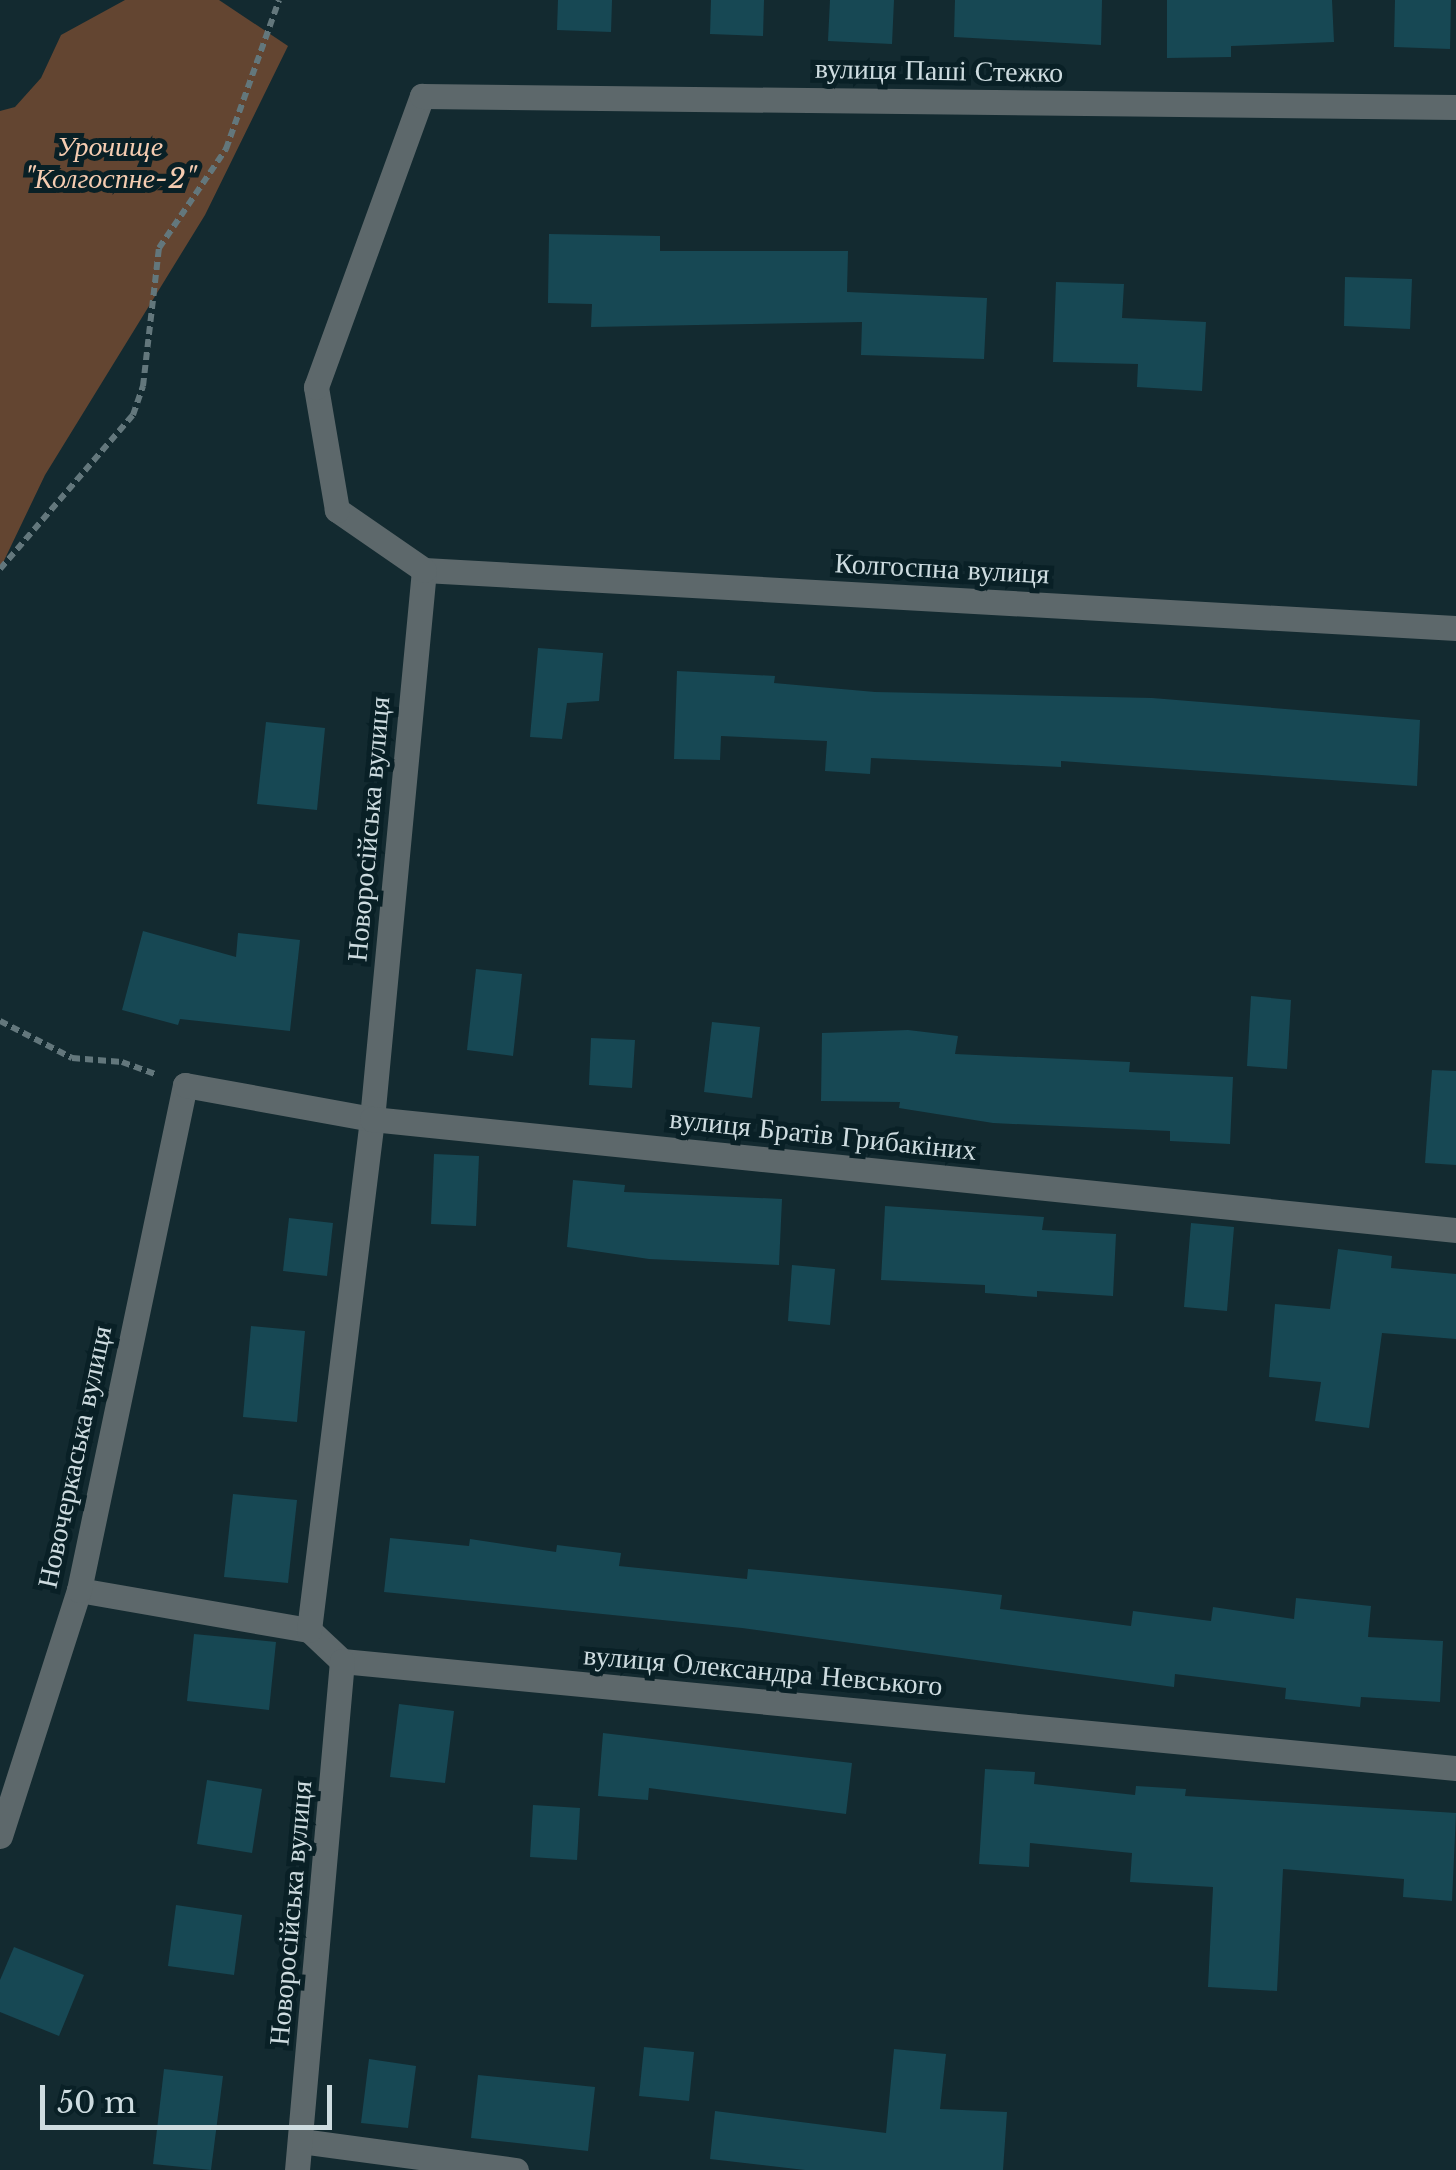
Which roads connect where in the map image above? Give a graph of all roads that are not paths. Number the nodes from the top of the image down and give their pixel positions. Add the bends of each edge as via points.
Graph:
1 (1456, 106) edge
2 (424, 570) junction
3 (1456, 628) edge
4 (186, 1085) joint
5 (372, 1119) junction
6 (1456, 1230) edge
7 (79, 1590) junction
8 (309, 1630) junction
9 (342, 1661) junction
10 (1456, 1768) edge
11 (0, 1836) edge
12 (301, 2141) junction
13 (297, 2170) edge
14 (516, 2170) edge

1 - 2 street, вулиця Паші Стежко via 422,96 316,388 337,510
2 - 3 street, Колгоспна вулиця
2 - 5 street, Новоросійська вулиця
4 - 5 street, вулиця Братів Грибакіних
4 - 7 street, Новочеркаська вулиця
5 - 6 street, вулиця Братів Грибакіних
5 - 8 street, Новоросійська вулиця
7 - 8 street
7 - 11 street, Новочеркаська вулиця
8 - 9 street
9 - 10 street, вулиця Олександра Невського
9 - 12 street, Новоросійська вулиця
12 - 13 street, Новоросійська вулиця
12 - 14 street

